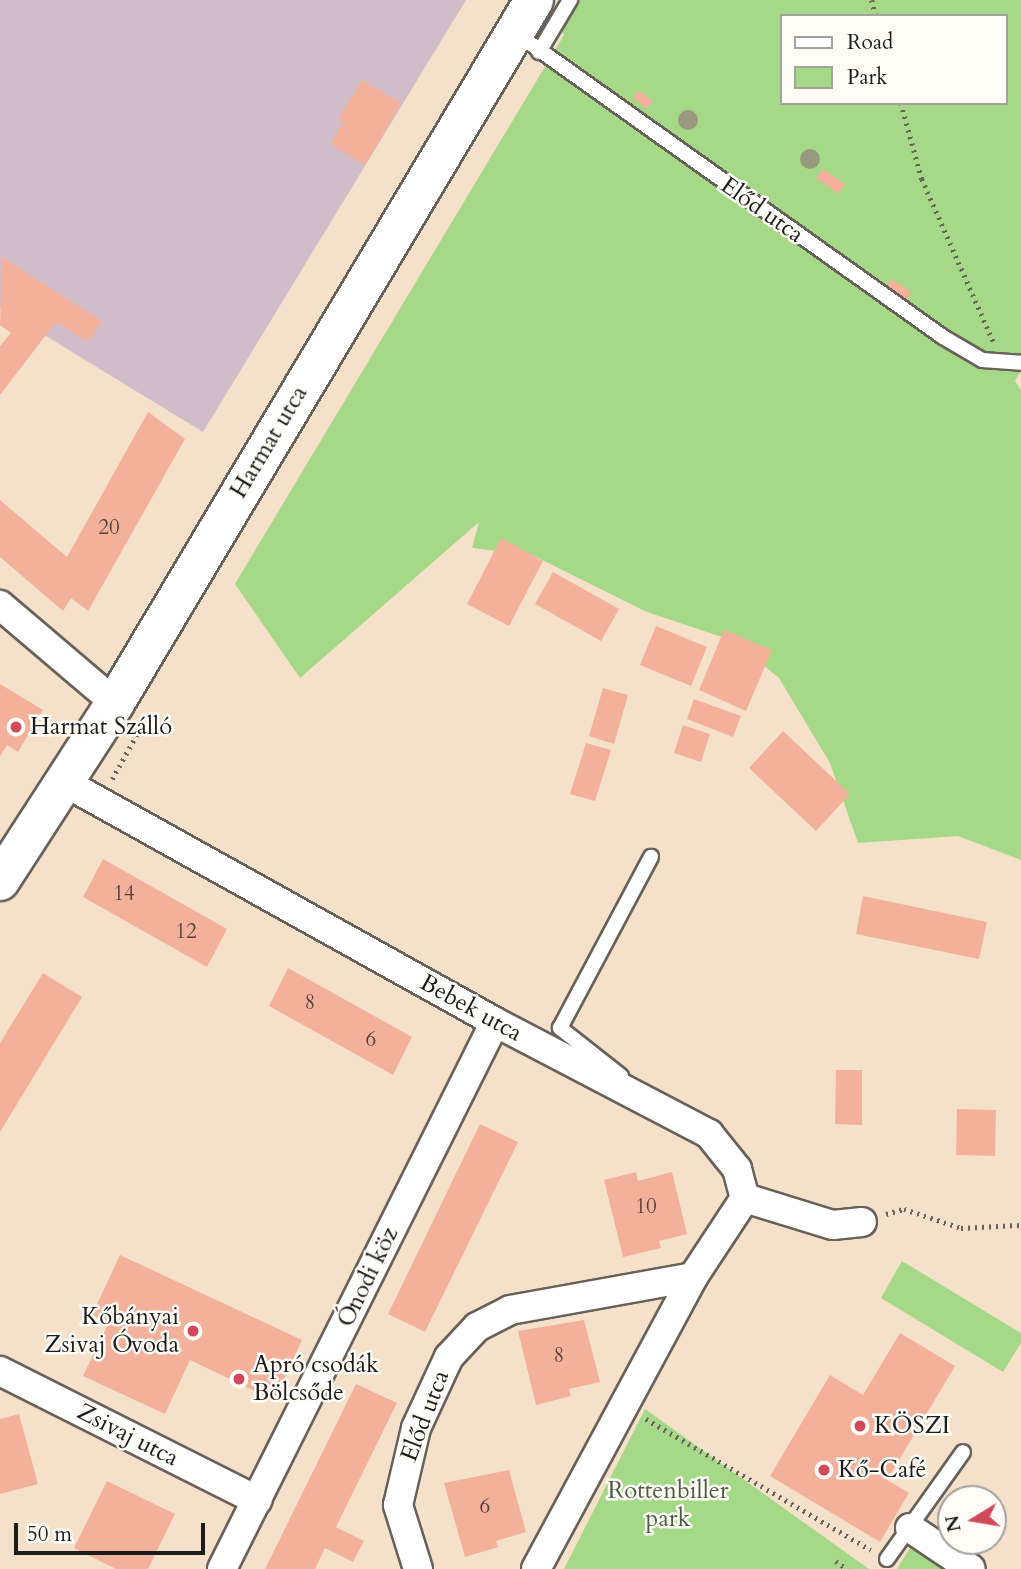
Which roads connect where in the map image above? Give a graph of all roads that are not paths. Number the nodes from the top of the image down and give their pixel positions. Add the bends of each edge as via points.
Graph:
1 (534, 0) edge
2 (570, 0) edge
3 (527, 42) junction
4 (1021, 363) edge
5 (0, 604) edge
6 (115, 703) junction
7 (64, 782) junction
8 (651, 857) dead end
9 (0, 881) edge
10 (495, 1022) junction
11 (666, 1112) junction
12 (745, 1198) junction
13 (862, 1222) road end
14 (693, 1277) junction
15 (0, 1371) edge
16 (963, 1452) dead end
17 (257, 1500) junction
18 (910, 1528) junction
19 (887, 1559) road end
20 (222, 1569) edge
21 (418, 1569) edge
22 (536, 1569) edge
23 (971, 1569) edge

1 - 3 street, Harmat utca
2 - 3 lane
3 - 4 lane, Előd utca via 943,337 982,360
3 - 6 street, Harmat utca
5 - 6 street
6 - 7 street, Harmat utca
7 - 9 street, Harmat utca
7 - 10 street, Bebek utca
8 - 11 lane via 560,1028
10 - 11 street, Bebek utca
10 - 17 street, Ónodi köz
11 - 12 street, Bebek utca via 709,1135 737,1169
12 - 13 street via 833,1225
12 - 14 street
14 - 21 street, Előd utca via 510,1310 477,1327 449,1357 416,1428 398,1505
14 - 22 street
15 - 17 street, Zsivaj utca
16 - 18 lane
17 - 20 street, Ónodi köz
18 - 19 lane
18 - 23 street

